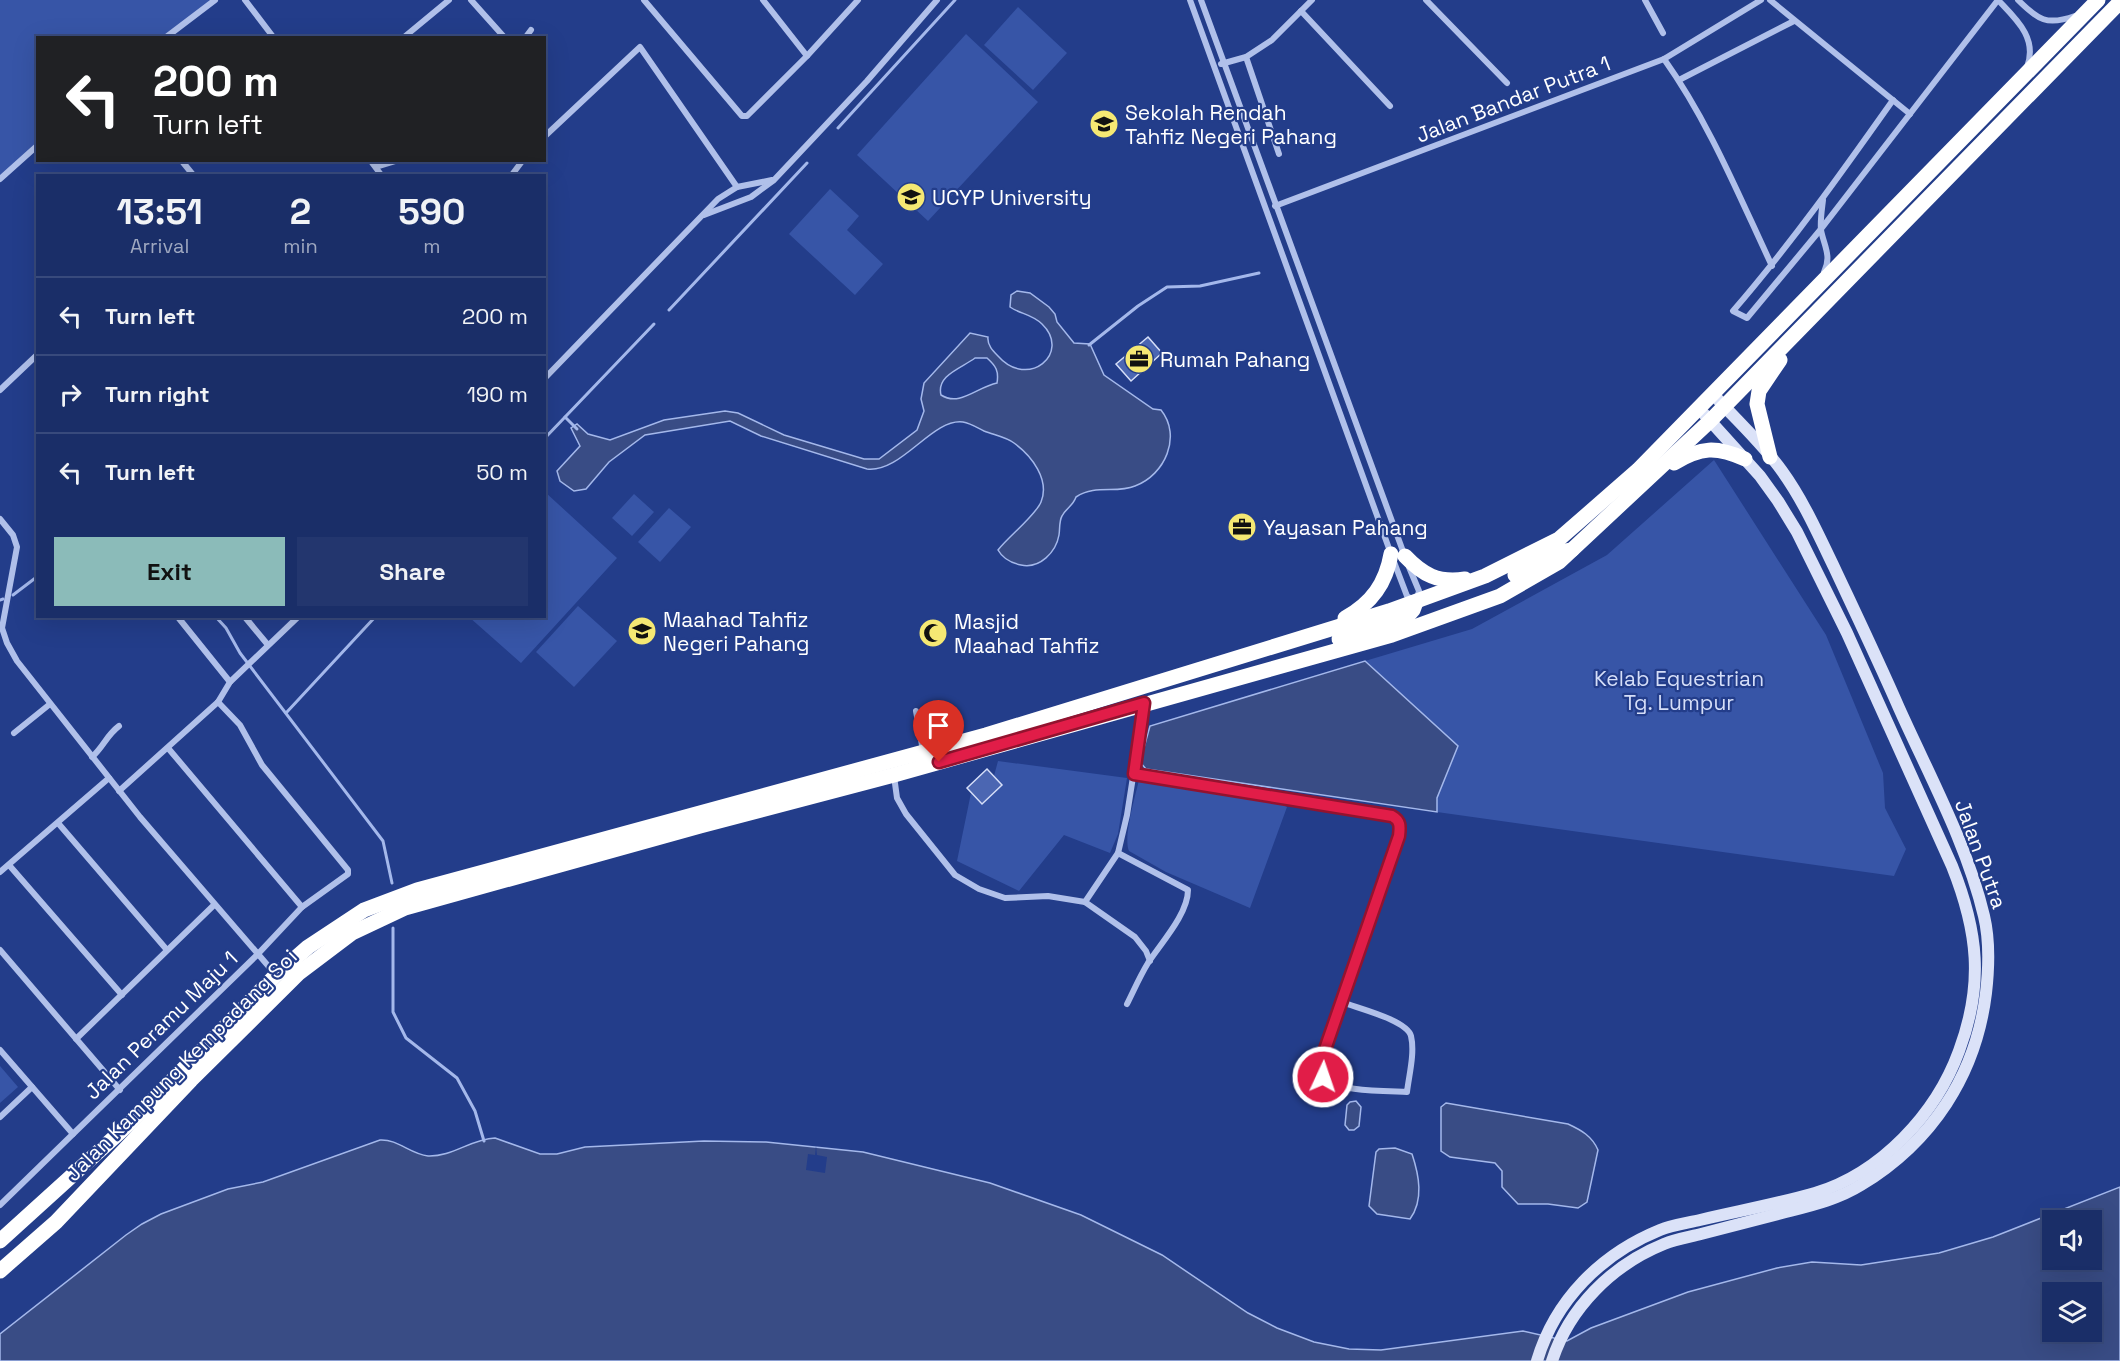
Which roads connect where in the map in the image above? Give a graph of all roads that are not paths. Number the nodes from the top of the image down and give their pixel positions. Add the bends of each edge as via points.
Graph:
1 (215, 0) edge
2 (245, 0) edge
3 (449, 0) edge
4 (471, 0) edge
5 (644, 0) edge
6 (763, 0) edge
7 (858, 0) edge
8 (937, 0) edge
9 (1190, 0) edge
10 (1201, 0) edge
11 (1312, 0) edge
12 (1426, 0) edge
13 (1644, 0) edge
14 (1761, 0) edge
15 (1770, 0) edge
16 (1998, 0) edge
17 (2018, 0) edge
18 (2120, 3) edge
19 (2094, 5) edge
20 (1301, 11) junction
21 (1794, 21) junction
22 (531, 30) dead end
23 (1663, 33) dead end
24 (168, 36) edge
25 (272, 36) edge
26 (405, 36) edge
27 (503, 36) edge
28 (526, 36) edge
29 (807, 56) junction
30 (1246, 57) junction
31 (1664, 59) junction
32 (1223, 63) junction
33 (1215, 67) junction
34 (2025, 73) junction
35 (1679, 80) junction
36 (1507, 83) dead end
37 (1893, 100) junction
38 (1390, 106) dead end
39 (1910, 114) junction
40 (546, 135) edge
41 (36, 147) edge
42 (1280, 154) dead end
43 (372, 162) edge
44 (392, 162) edge
45 (376, 167) junction
46 (381, 174) edge
47 (0, 179) edge
48 (774, 180) junction
49 (737, 187) junction
50 (1823, 200) junction
51 (1276, 206) junction
52 (1267, 209) junction
53 (704, 215) junction
54 (1821, 229) junction
55 (1772, 266) junction
56 (1812, 293) junction
57 (1804, 326) junction
58 (36, 356) edge
59 (546, 377) edge
60 (0, 390) edge
61 (1713, 394) junction
62 (1724, 407) junction
63 (1699, 408) junction
64 (1710, 421) junction
65 (1770, 457) junction
66 (1744, 459) junction
67 (1651, 476) junction
68 (0, 519) edge
69 (1572, 550) junction
70 (1398, 555) junction
71 (1485, 576) junction
72 (1416, 602) junction
73 (179, 618) edge
74 (246, 618) edge
75 (297, 618) edge
76 (1316, 633) junction
77 (268, 645) junction
78 (1283, 665) junction
79 (230, 682) junction
80 (218, 702) junction
81 (1144, 703) junction
82 (50, 704) junction
83 (916, 711) dead end
84 (119, 726) dead end
85 (14, 733) dead end
86 (168, 748) junction
87 (923, 751) junction
88 (92, 757) junction
89 (1134, 774) junction
90 (894, 775) junction
91 (109, 778) junction
92 (119, 791) junction
93 (58, 823) junction
94 (1118, 853) junction
95 (9, 865) junction
96 (0, 872) edge
97 (402, 902) junction
98 (1085, 902) junction
99 (214, 905) junction
100 (302, 907) junction
101 (0, 950) edge
102 (168, 950) junction
103 (257, 955) junction
104 (1150, 961) junction
105 (276, 975) junction
106 (122, 995) junction
107 (1342, 1002) junction
108 (1127, 1004) dead end
109 (76, 1039) junction
110 (0, 1050) edge
111 (32, 1087) junction
112 (120, 1090) junction
113 (0, 1117) edge
114 (73, 1134) junction
115 (0, 1205) edge
116 (25, 1219) junction
117 (40, 1237) junction
118 (0, 1241) edge
119 (0, 1271) edge
120 (1536, 1361) edge
121 (1552, 1361) edge

1 - 24 street
2 - 25 street
3 - 26 street
4 - 27 street
5 - 29 street via 742,116 747,116
6 - 29 street
7 - 29 street
8 - 48 street
9 - 33 street
10 - 32 street
11 - 20 street
12 - 36 street
13 - 23 street
14 - 31 street, Jalan Bandar Putra 1
15 - 21 street
16 - 34 street via 2024,28 2029,40
16 - 39 street
17 - 19 street via 2035,16 2053,22
18 - 57 highway
19 - 34 highway
20 - 30 street via 1272,40
20 - 38 street
21 - 35 street
21 - 37 street
22 - 28 street
30 - 32 street
30 - 42 street
31 - 35 street
31 - 51 street, Jalan Bandar Putra 1
32 - 33 street
32 - 51 street
33 - 52 street
34 - 56 highway
35 - 55 street
37 - 39 street
37 - 50 street
39 - 54 street
40 - 49 street via 640,47
41 - 47 street
43 - 45 street
44 - 45 street
45 - 46 street
48 - 49 street
48 - 53 street via 751,197
49 - 53 street via 718,199
50 - 54 street
50 - 55 street
51 - 52 street, Jalan Bandar Putra 1
51 - 70 street
52 - 70 street
53 - 59 street
54 - 55 street via 1747,318 1733,311
54 - 56 street via 1828,260
56 - 61 highway
57 - 62 highway
57 - 65 highway via 1759,391 1759,418
58 - 60 street
61 - 62 main road, Jalan Putra
61 - 63 highway
62 - 64 highway
62 - 65 main road, Jalan Putra
63 - 64 main road, Jalan Putra
63 - 71 highway via 1638,470 1558,539
64 - 66 main road, Jalan Putra
64 - 67 highway
65 - 121 main road, Jalan Putra via 1810,518 1967,862 1989,946 1983,1022 1966,1073 1937,1120 1902,1156 1860,1186 1824,1202 1665,1243 1635,1258 1601,1283 1577,1311
66 - 67 highway via 1724,450 1691,453
66 - 120 main road, Jalan Putra via 1797,532 1847,633 1965,898 1974,932 1977,974 1970,1022 1952,1069 1925,1114 1890,1149 1857,1173 1817,1192 1662,1230 1627,1247 1595,1268 1573,1292 1555,1318
67 - 69 highway
68 - 82 street via 17,547 2,621 3,635 17,661
69 - 72 highway via 1554,553 1496,587 1439,608 1426,608
69 - 78 highway via 1560,562 1500,596 1392,634
70 - 71 highway via 1439,579
70 - 72 street via 1407,596
70 - 72 street via 1419,591
70 - 76 highway via 1374,596 1361,609
71 - 72 highway
72 - 76 highway
72 - 78 highway via 1405,619 1296,653
73 - 79 street
74 - 77 street
75 - 77 street
76 - 87 highway
77 - 79 street
78 - 81 highway
79 - 80 street
80 - 86 street
80 - 100 street, Jalan Peramu Maju 1 via 240,724 262,765 348,870 348,874
81 - 89 street
81 - 90 highway
82 - 85 street
82 - 88 street
83 - 87 street
84 - 88 street via 108,734 102,748
86 - 92 street
86 - 100 street
87 - 97 highway
88 - 91 street
89 - 94 street
89 - 107 street via 1398,819 1399,836
90 - 97 highway
90 - 98 street via 897,798 906,814 955,875 979,890 1005,898 1048,896
91 - 92 street
91 - 93 street
92 - 99 street
93 - 95 street
93 - 102 street
94 - 98 street
94 - 104 street via 1188,890 1183,908
95 - 96 street
95 - 106 street
97 - 105 highway, Jalan Kampung Kempadang Soi via 364,910 326,933
97 - 117 highway, Jalan Kampung Kempadang Soi via 373,924 334,945 279,991
98 - 104 street via 1135,937
99 - 102 street
99 - 103 street
100 - 103 street, Jalan Peramu Maju 1
101 - 109 street
102 - 106 street
103 - 105 street
103 - 112 street, Jalan Peramu Maju 1
104 - 108 street
105 - 116 highway, Jalan Kampung Kempadang Soi via 129,1124
106 - 109 street
107 - 107 street via 1322,1058 1323,1077 1345,1087 1407,1092 1412,1054 1407,1029 1396,1021
109 - 112 street
110 - 111 street
111 - 113 street
111 - 114 street
112 - 114 street, Jalan Peramu Maju 1
114 - 115 street, Jalan Peramu Maju 1
116 - 117 highway via 38,1214 45,1216
116 - 118 highway, Jalan Kampung Kempadang Soi
117 - 119 highway, Jalan Kampung Kempadang Soi

